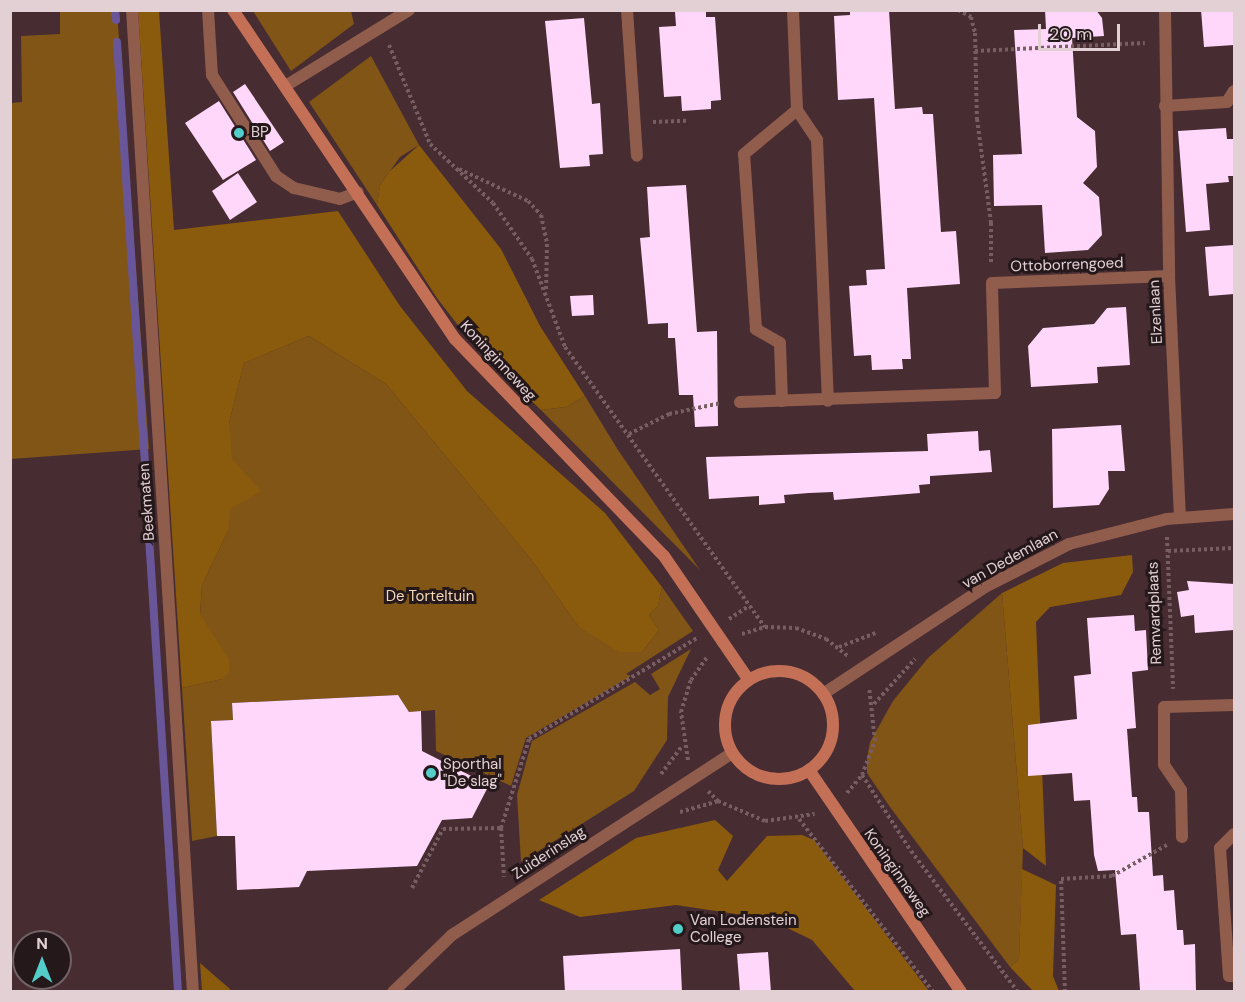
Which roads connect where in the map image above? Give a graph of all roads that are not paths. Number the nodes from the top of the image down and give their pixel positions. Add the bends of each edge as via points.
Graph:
1 (132, 10) edge
2 (208, 10) edge
3 (233, 10) edge
4 (409, 10) edge
5 (627, 10) edge
6 (793, 10) edge
7 (1165, 10) edge
8 (287, 85) junction
9 (1234, 91) edge
10 (1165, 106) junction
11 (797, 110) junction
12 (637, 156) dead end
13 (358, 192) junction
14 (1169, 276) junction
15 (782, 401) junction
16 (828, 401) junction
17 (740, 402) road end
18 (1234, 514) edge
19 (1174, 518) junction
20 (749, 680) junction
21 (823, 694) junction
22 (1234, 705) edge
23 (732, 753) junction
24 (809, 770) junction
25 (1234, 834) edge
26 (1182, 837) road end
27 (1234, 976) edge
28 (193, 992) edge
29 (393, 992) edge
30 (961, 992) edge

1 - 28 street, Beekmaten
2 - 13 street via 212,75 276,176 294,188 340,199
3 - 8 main road, Koninginneweg
4 - 8 street
5 - 12 street
6 - 11 street
7 - 10 street, Elzenlaan
8 - 13 main road, Koninginneweg
9 - 10 street via 1227,102
10 - 14 street, Elzenlaan
11 - 15 street via 744,154 756,329 780,343
11 - 16 street via 817,140
13 - 20 main road, Koninginneweg via 455,339 664,556
14 - 16 street, Ottoborrengoed via 992,283 995,393
14 - 19 street, Elzenlaan
15 - 16 street, Ottoborrengoed
15 - 17 street, Ottoborrengoed
18 - 19 street, van Dedemlaan
19 - 21 street, van Dedemlaan via 1069,544 987,586
20 - 21 main road via 768,672 789,672 808,680
20 - 23 main road via 734,694 726,713
21 - 24 main road via 833,721 832,735 828,748
22 - 26 street via 1164,707 1164,765 1181,790
23 - 24 main road via 761,776 786,779
23 - 29 street, Zuiderinslag via 452,934
24 - 30 main road, Koninginneweg
25 - 27 street via 1220,848 1229,976

